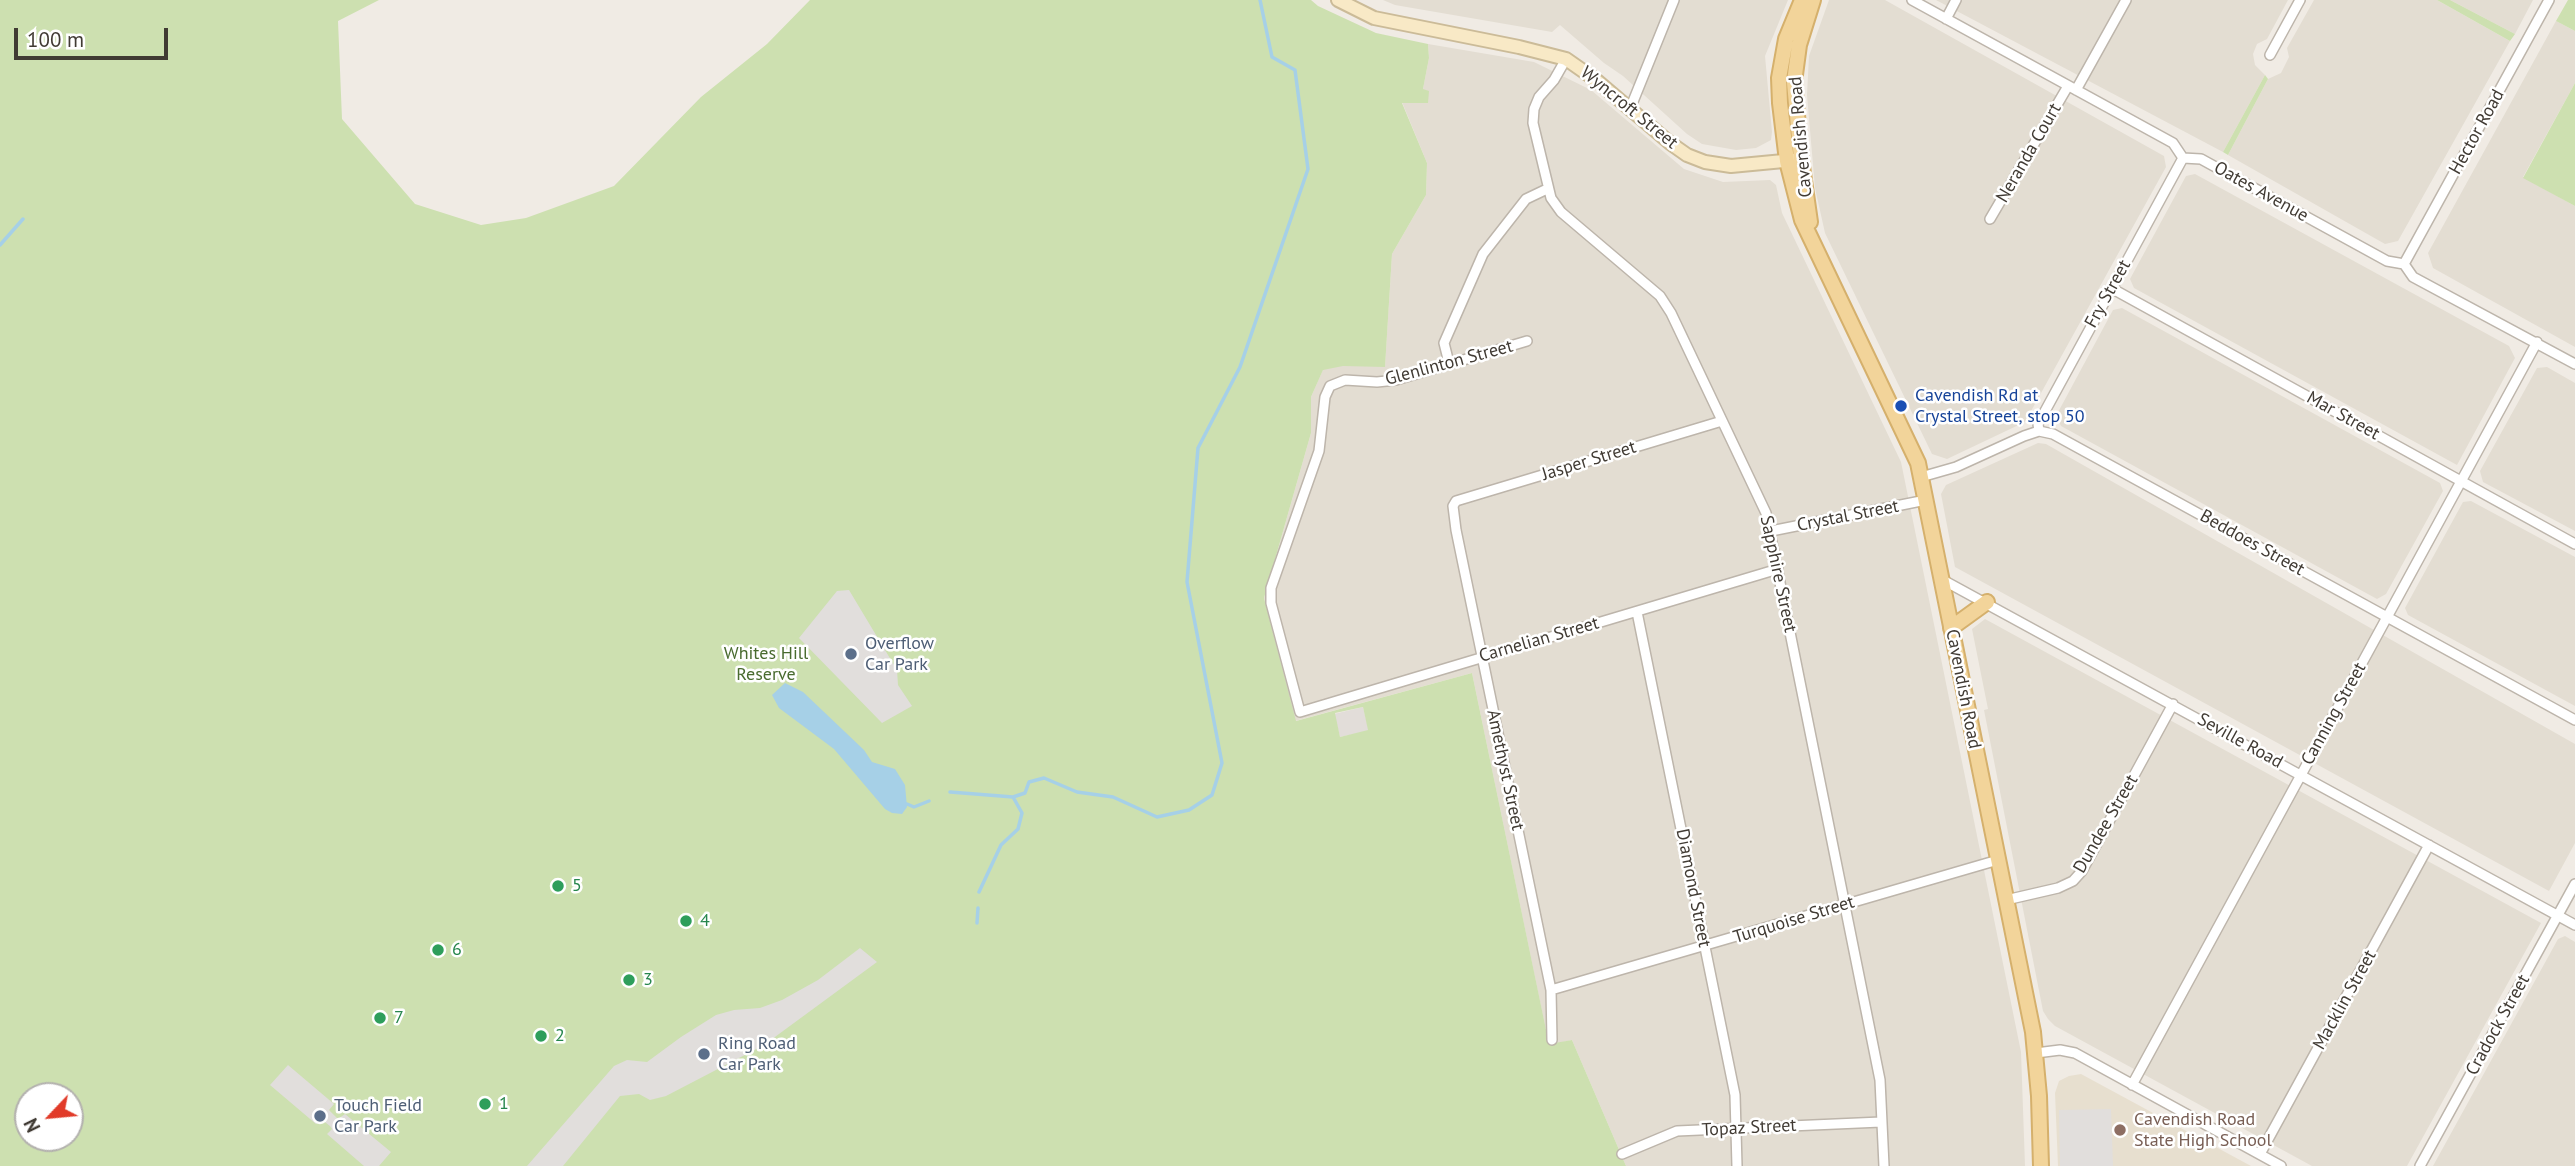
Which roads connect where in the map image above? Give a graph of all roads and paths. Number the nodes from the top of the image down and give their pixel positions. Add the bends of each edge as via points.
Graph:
1 (1338, 0) edge
2 (1674, 0) edge
3 (1802, 0) edge
4 (1813, 0) edge
5 (1912, 0) edge
6 (1956, 0) edge
7 (2126, 0) edge
8 (2300, 0) edge
9 (2549, 0) edge
10 (1946, 19) junction
11 (2270, 55) dead end
12 (1566, 59) junction
13 (2072, 88) junction
14 (1630, 109) junction
15 (2183, 158) junction
16 (1794, 160) junction
17 (1547, 189) junction
18 (1990, 219) dead end
19 (2404, 264) junction
20 (2111, 288) junction
21 (1527, 341) dead end
22 (2537, 342) junction
23 (1448, 363) junction
24 (2575, 364) edge
25 (1722, 421) junction
26 (2039, 431) junction
27 (1921, 477) junction
28 (2461, 481) junction
29 (1926, 500) junction
30 (1456, 501) joint
31 (1771, 531) junction
32 (2575, 544) edge
33 (1778, 569) junction
34 (1941, 579) junction
35 (1987, 602) junction
36 (1637, 612) junction
37 (2387, 617) junction
38 (1951, 628) junction
39 (1482, 657) junction
40 (2173, 705) junction
41 (1300, 712) joint
42 (2575, 720) edge
43 (2301, 774) junction
44 (2429, 845) junction
45 (1998, 860) junction
46 (2575, 884) edge
47 (2006, 900) junction
48 (1845, 905) junction
49 (2558, 916) junction
50 (2575, 925) edge
51 (1704, 946) junction
52 (1551, 990) junction
53 (1552, 1040) dead end
54 (2036, 1053) junction
55 (2132, 1085) junction
56 (1881, 1122) junction
57 (1736, 1129) junction
58 (1622, 1153) dead end
59 (2260, 1154) junction
60 (1737, 1166) edge
61 (1884, 1166) edge
62 (2041, 1166) edge
63 (2281, 1166) edge
64 (2420, 1166) edge

1 - 12 street, Wyncroft Street via 1374,18
2 - 14 street
3 - 16 main road, Cavendish Road via 1786,40 1779,78 1780,113
4 - 16 main road, Cavendish Road via 1795,70
5 - 10 street, Oates Avenue
6 - 10 street
7 - 13 street, Neranda Court
8 - 11 street
9 - 19 street, Hector Road
10 - 13 street, Oates Avenue
12 - 14 street, Wyncroft Street
12 - 17 street, Sapphire Street via 1534,109
13 - 15 street, Oates Avenue via 2173,143
13 - 18 street, Neranda Court
14 - 16 street, Wyncroft Street via 1679,150 1705,162 1731,166
15 - 19 street, Oates Avenue via 2201,159 2387,261
15 - 20 street, Fry Street
16 - 27 main road, Cavendish Road via 1799,211 1912,447
17 - 23 street via 1526,199 1483,254 1444,343
17 - 25 street, Sapphire Street via 1561,212 1660,296
19 - 22 street, Oates Avenue via 2413,277
20 - 26 street, Fry Street via 2038,424
20 - 28 street, Mar Street
21 - 23 street, Glenlinton Street
22 - 24 street, Oates Avenue
22 - 28 street, Canning Street
23 - 41 street, Glenlinton Street via 1395,380 1345,380 1330,386 1325,397 1319,451 1271,588
25 - 30 street, Jasper Street
25 - 31 street, Sapphire Street
26 - 27 street
26 - 37 street, Beddoes Street via 2053,434
27 - 29 main road, Cavendish Road
28 - 32 street, Mar Street
28 - 37 street, Canning Street
29 - 31 street, Crystal Street
29 - 34 main road, Cavendish Road
30 - 39 street, Amethyst Street via 1456,530
31 - 33 street, Sapphire Street
33 - 36 street, Carnelian Street
33 - 48 street, Sapphire Street
34 - 35 street, Seville Road
34 - 38 main road, Cavendish Road
35 - 38 main road
35 - 40 street, Seville Road
36 - 39 street, Carnelian Street
36 - 51 street, Diamond Street
37 - 42 street, Beddoes Street
37 - 43 street, Canning Street
38 - 45 main road, Cavendish Road
39 - 41 street, Carnelian Street
39 - 52 street, Amethyst Street
40 - 43 street, Seville Road
40 - 47 street, Dundee Street via 2082,871 2058,888
43 - 44 street, Seville Road
43 - 55 street, Canning Street
44 - 49 street, Seville Road
44 - 59 street, Macklin Street
45 - 47 main road, Cavendish Road
45 - 48 street, Turquoise Street
46 - 49 street, Cradock Street
47 - 54 main road, Cavendish Road
48 - 51 street, Turquoise Street
48 - 56 street, Sapphire Street via 1880,1080
49 - 50 street, Seville Road
49 - 64 street, Cradock Street
51 - 52 street, Turquoise Street
51 - 57 street, Diamond Street via 1735,1095
52 - 53 street, Amethyst Street
54 - 55 street via 2076,1053
54 - 62 main road, Cavendish Road
55 - 59 street
56 - 57 street, Topaz Street
56 - 61 street, Sapphire Street
57 - 58 street, Topaz Street via 1677,1131
57 - 60 street, Diamond Street
59 - 63 street

